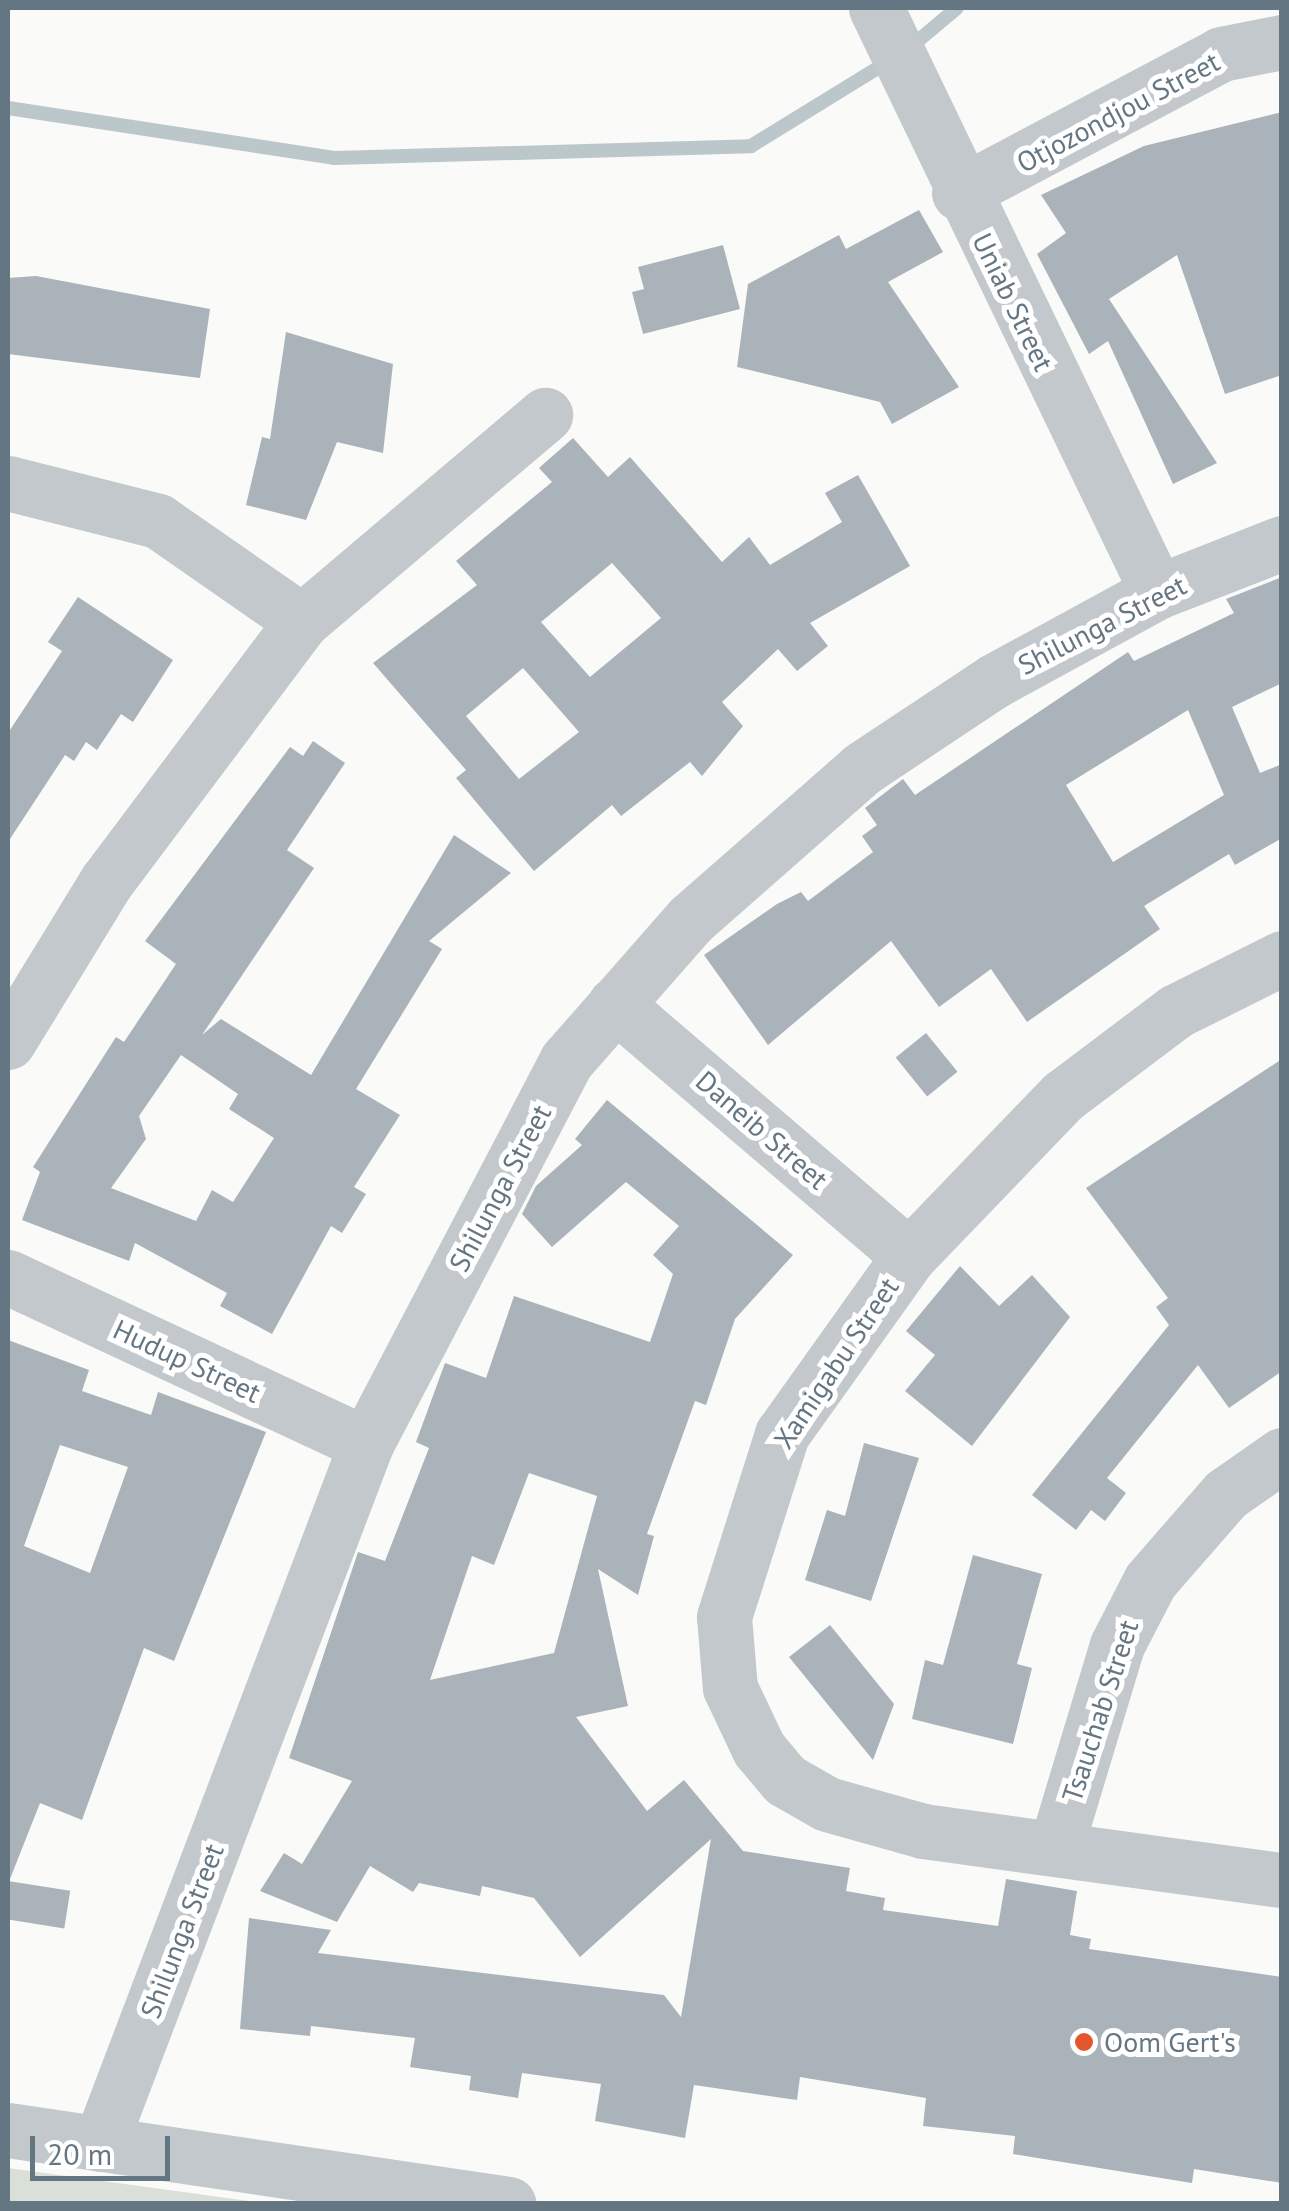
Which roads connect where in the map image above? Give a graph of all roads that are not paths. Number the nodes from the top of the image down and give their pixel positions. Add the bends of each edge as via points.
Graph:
1 (876, 8) edge
2 (1282, 42) edge
3 (959, 194) junction
4 (546, 415) dead end
5 (8, 483) edge
6 (1282, 543) edge
7 (1157, 592) junction
8 (302, 621) junction
9 (1282, 958) edge
10 (615, 1004) junction
11 (8, 1042) edge
12 (909, 1256) junction
13 (8, 1278) edge
14 (366, 1444) junction
15 (1282, 1454) edge
16 (1056, 1847) junction
17 (1282, 1880) edge
18 (8, 2130) edge
19 (100, 2144) junction
20 (509, 2204) edge

1 - 3 street, Uniab Street
2 - 3 street, Otjozondjou Street via 1222,54
3 - 7 street, Uniab Street
4 - 8 street
5 - 8 street via 158,521
6 - 7 street, Shilunga Street
7 - 10 street, Shilunga Street via 994,681 863,768 691,919
8 - 11 street via 106,882
9 - 12 street, Xamigabu Street via 1176,1011 1063,1096
10 - 12 street, Daneib Street
10 - 14 street, Shilunga Street via 567,1060
12 - 16 street, Xamigabu Street via 782,1434 724,1617 730,1688 784,1780 827,1804 923,1831
13 - 14 street, Hudup Street
14 - 19 street, Shilunga Street
15 - 16 street, Tsauchab Street via 1226,1494 1150,1581 1117,1645
16 - 17 street, Xamigabu Street
18 - 19 street
19 - 20 street

